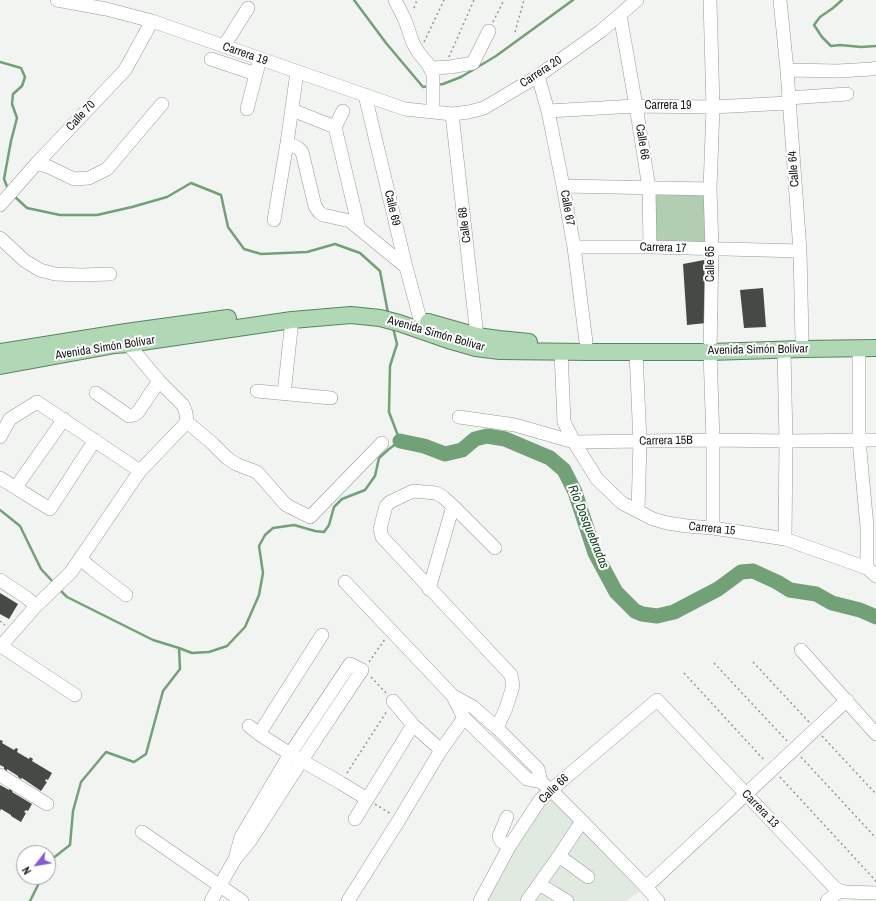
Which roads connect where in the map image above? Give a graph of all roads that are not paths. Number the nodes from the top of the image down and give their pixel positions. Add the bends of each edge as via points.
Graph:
1 (57, 0) edge
2 (395, 0) edge
3 (637, 0) edge
4 (710, 0) edge
5 (780, 0) edge
6 (107, 5) edge
7 (248, 8) dead end
8 (620, 15) junction
9 (152, 21) junction
10 (489, 31) road end
11 (224, 46) junction
12 (211, 59) dead end
13 (260, 59) junction
14 (430, 68) junction
15 (876, 68) edge
16 (787, 70) junction
17 (297, 72) junction
18 (256, 74) junction
19 (538, 76) junction
20 (847, 94) dead end
21 (365, 95) junction
22 (788, 101) junction
23 (162, 104) dead end
24 (636, 106) junction
25 (713, 107) junction
26 (247, 109) dead end
27 (433, 109) junction
28 (292, 110) junction
29 (343, 111) dead end
30 (548, 111) junction
31 (452, 114) junction
32 (335, 127) junction
33 (287, 144) junction
34 (37, 162) junction
35 (563, 186) junction
36 (649, 188) junction
37 (710, 189) junction
38 (2, 203) edge
39 (274, 220) dead end
40 (359, 228) junction
41 (0, 238) edge
42 (574, 247) junction
43 (650, 247) junction
44 (712, 249) junction
45 (800, 251) junction
46 (406, 267) junction
47 (110, 274) dead end
48 (379, 313) junction
49 (400, 318) junction
50 (420, 319) junction
51 (292, 320) junction
52 (231, 323) junction
53 (478, 336) junction
54 (802, 339) junction
55 (876, 339) edge
56 (586, 342) junction
57 (128, 344) junction
58 (710, 346) junction
59 (859, 348) junction
60 (876, 348) edge
61 (784, 350) junction
62 (561, 351) junction
63 (0, 352) edge
64 (636, 352) junction
65 (0, 366) edge
66 (159, 381) junction
67 (257, 391) dead end
68 (96, 393) dead end
69 (284, 394) junction
70 (332, 398) dead end
71 (459, 417) dead end
72 (64, 419) junction
73 (187, 422) junction
74 (0, 437) edge
75 (95, 440) junction
76 (713, 440) junction
77 (859, 440) junction
78 (876, 440) edge
79 (786, 441) junction
80 (574, 442) junction
81 (640, 442) junction
82 (382, 443) dead end
83 (140, 471) junction
84 (0, 478) edge
85 (16, 488) junction
86 (453, 506) junction
87 (638, 510) junction
88 (871, 527) edge
89 (713, 528) junction
90 (785, 538) junction
91 (495, 548) dead end
92 (80, 558) junction
93 (871, 572) edge
94 (0, 580) edge
95 (345, 582) dead end
96 (429, 589) junction
97 (126, 595) dead end
98 (38, 604) junction
99 (322, 635) dead end
100 (0, 647) edge
101 (801, 650) dead end
102 (75, 695) dead end
103 (453, 696) junction
104 (657, 700) joint
105 (847, 700) junction
106 (393, 701) road end
107 (464, 718) junction
108 (413, 725) junction
109 (497, 728) junction
110 (876, 734) edge
111 (441, 750) junction
112 (290, 754) junction
113 (302, 760) junction
114 (0, 775) edge
115 (546, 786) junction
116 (746, 795) junction
117 (367, 799) junction
118 (47, 804) dead end
119 (507, 817) dead end
120 (355, 819) dead end
121 (582, 821) junction
122 (142, 832) dead end
123 (509, 847) junction
124 (559, 856) junction
125 (234, 859) junction
126 (588, 877) dead end
127 (539, 884) junction
128 (220, 886) junction
129 (646, 887) junction
130 (840, 891) junction
131 (876, 893) edge
132 (211, 901) edge
133 (242, 901) edge
134 (348, 901) edge
135 (480, 901) edge
136 (527, 901) edge
137 (567, 901) edge
138 (658, 901) edge
139 (827, 901) edge

1 - 6 street, Carrera 19
2 - 14 street via 412,43
3 - 8 street, Carrera 20
4 - 25 street, Calle 65
5 - 16 street, Calle 64
6 - 9 street, Carrera 19
7 - 11 street
8 - 19 street, Carrera 20
8 - 24 street, Calle 66
9 - 11 street, Carrera 19
9 - 34 street, Calle 70 via 125,70
10 - 14 street via 473,63
11 - 13 street, Carrera 19
12 - 18 street
13 - 17 street, Carrera 19
13 - 18 street
14 - 27 street via 434,80
15 - 16 street via 838,72
16 - 22 street, Calle 64
17 - 21 street, Carrera 19
17 - 28 street
18 - 26 street
19 - 30 street, Calle 67
19 - 31 street, Carrera 20 via 484,108
20 - 22 street, Carrera 19
21 - 27 street, Carrera 19 via 405,109
21 - 46 street, Calle 69
22 - 25 street, Carrera 19
22 - 45 street, Calle 64
23 - 34 street via 107,169 89,178 74,179
24 - 25 street, Carrera 19
24 - 30 street, Carrera 19
24 - 36 street, Calle 66
25 - 37 street, Calle 65
27 - 31 street, Carrera 20
28 - 32 street
28 - 33 street
29 - 32 street
30 - 35 street, Calle 67
31 - 53 street, Calle 68
32 - 40 street
33 - 39 street
33 - 40 street via 302,152 315,206 319,212 350,221
34 - 38 street, Calle 70
35 - 36 street
35 - 42 street, Calle 67
36 - 37 street
36 - 43 street, Calle 66
37 - 44 street, Calle 65
40 - 46 street
41 - 47 street via 25,262 40,270 55,274
42 - 43 street, Carrera 17
42 - 56 street, Calle 67
43 - 44 street, Carrera 17
44 - 45 street, Carrera 17
44 - 58 street, Calle 65
45 - 54 street, Calle 64
46 - 50 street, Calle 69
48 - 49 main road, Avenida Simón Bolívar
48 - 51 main road, Avenida Simón Bolívar
48 - 52 main road, Avenida Simón Bolívar via 352,305 291,310
49 - 50 main road, Avenida Simón Bolívar
49 - 62 main road, Avenida Simón Bolívar via 448,340 476,348 500,351
50 - 53 main road, Avenida Simón Bolívar
51 - 52 main road, Avenida Simón Bolívar
51 - 69 street
52 - 57 main road, Avenida Simón Bolívar
52 - 63 main road, Avenida Simón Bolívar via 126,332
53 - 56 main road, Avenida Simón Bolívar via 527,342
54 - 55 main road, Avenida Simón Bolívar
54 - 58 main road, Avenida Simón Bolívar
56 - 58 main road, Avenida Simón Bolívar
57 - 65 main road, Avenida Simón Bolívar
57 - 66 street
58 - 61 main road, Avenida Simón Bolívar
58 - 64 main road, Avenida Simón Bolívar
58 - 76 street, Calle 65
59 - 60 main road, Avenida Simón Bolívar
59 - 61 main road, Avenida Simón Bolívar
59 - 77 street
61 - 79 street
62 - 64 main road, Avenida Simón Bolívar
62 - 80 street via 564,422
64 - 81 street
66 - 68 street via 138,412 129,416
66 - 73 street via 182,405
67 - 69 street
69 - 70 street
71 - 80 street, Carrera 15B via 515,425
72 - 74 street via 37,402 10,419
72 - 75 street
72 - 85 street
73 - 82 street via 227,458 257,472 286,505 310,517
73 - 83 street
75 - 83 street
75 - 85 street via 50,509
76 - 79 street, Carrera 15B
76 - 81 street, Carrera 15B
76 - 89 street, Calle 65
77 - 78 street, Carrera 15B
77 - 79 street, Carrera 15B
77 - 88 street
79 - 90 street
80 - 81 street, Carrera 15B
80 - 87 street, Carrera 15 via 597,479 622,503
81 - 87 street
83 - 92 street
84 - 85 street
86 - 91 street
86 - 96 street
86 - 96 street via 436,493 413,492 386,506 380,530 382,537
87 - 89 street, Carrera 15 via 667,523
88 - 93 street
89 - 90 street, Carrera 15
90 - 93 street, Carrera 15
92 - 97 street
92 - 98 street via 71,572
94 - 98 street
95 - 103 street
96 - 109 street via 511,675 513,686
98 - 100 street
99 - 112 street via 254,730
100 - 102 street
101 - 105 street
103 - 107 street
103 - 109 street via 473,707
104 - 115 street, Calle 66
104 - 116 street, Carrera 13
105 - 110 street
105 - 116 street
106 - 108 street
107 - 111 street
107 - 115 street via 527,779
108 - 111 street
108 - 117 street
109 - 115 street via 538,769
111 - 134 street
112 - 113 street
112 - 113 street via 350,664 362,670
112 - 125 street via 241,837
113 - 117 street
113 - 125 street via 250,841
114 - 118 street
115 - 121 street
115 - 123 street, Calle 66 via 540,800
116 - 129 street
116 - 130 street, Carrera 13
117 - 120 street
119 - 123 street via 499,836
121 - 124 street
121 - 129 street
122 - 128 street
123 - 135 street, Calle 66
124 - 126 street
124 - 127 street
125 - 128 street
127 - 136 street
127 - 137 street
128 - 132 street
128 - 133 street
129 - 138 street
130 - 131 street
130 - 139 street

